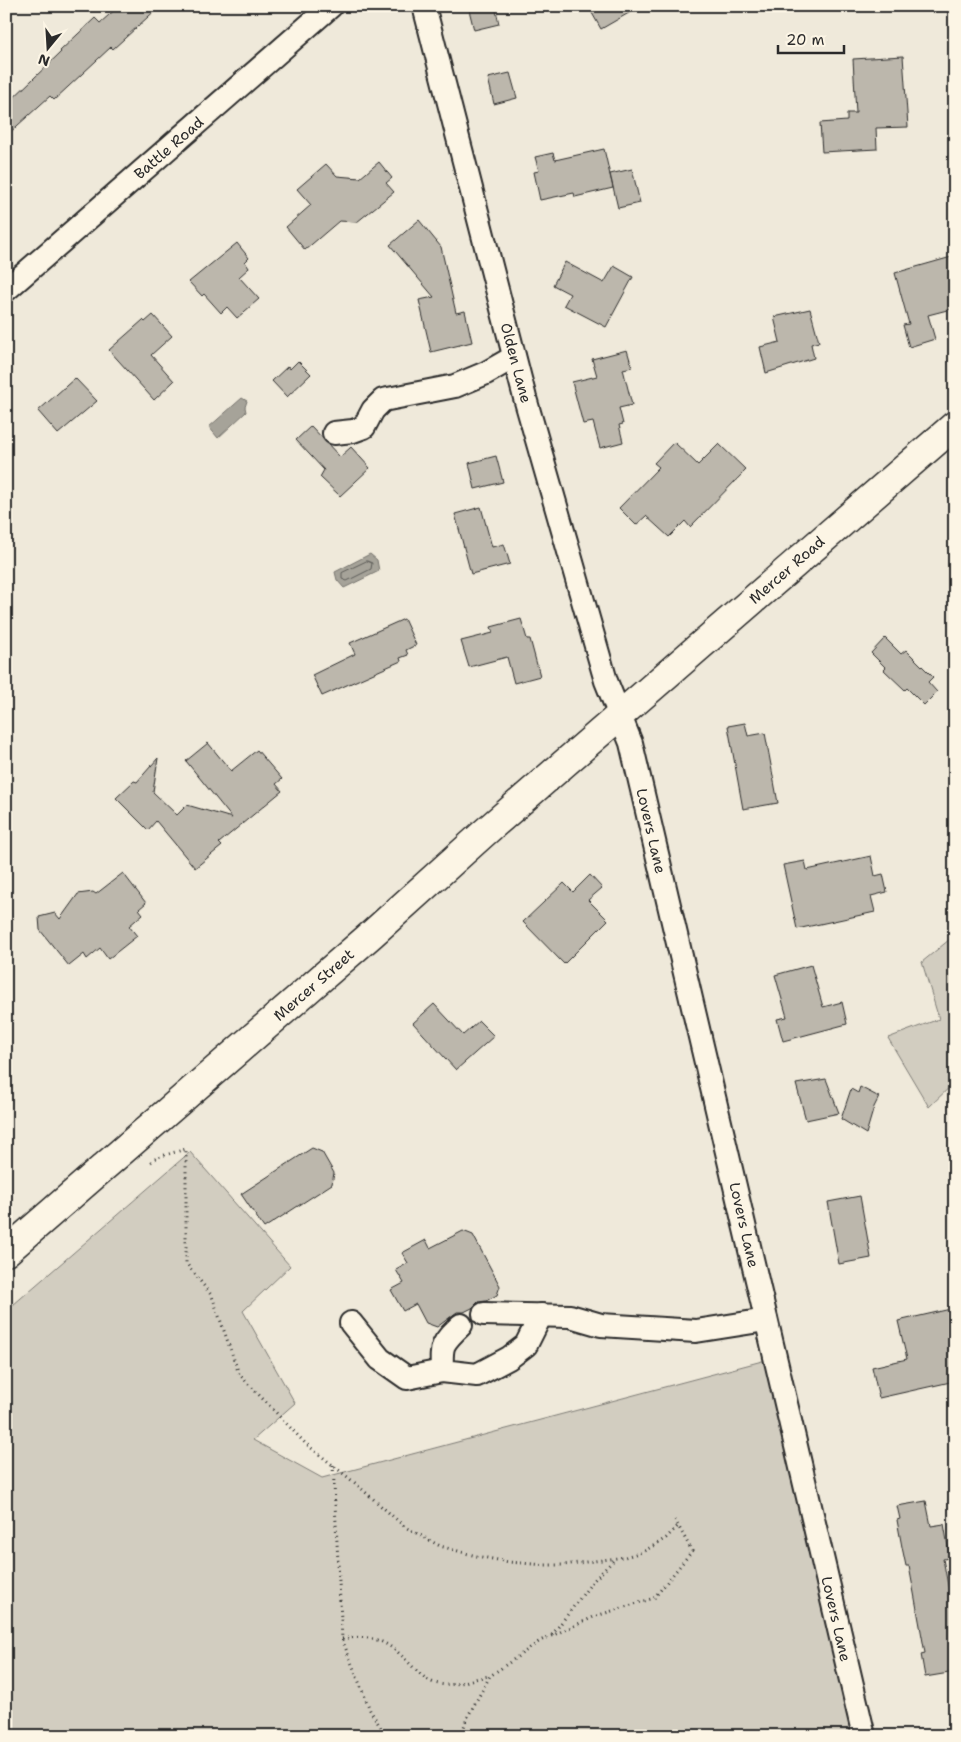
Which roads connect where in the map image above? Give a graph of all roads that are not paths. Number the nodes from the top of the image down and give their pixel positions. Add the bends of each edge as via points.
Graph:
1 (331, 6) edge
2 (424, 6) edge
3 (6, 290) edge
4 (514, 357) junction
5 (955, 425) edge
6 (334, 433) dead end
7 (620, 716) junction
8 (6, 1252) edge
9 (484, 1314) dead end
10 (541, 1316) junction
11 (766, 1320) junction
12 (351, 1323) dead end
13 (460, 1325) dead end
14 (442, 1371) junction
15 (864, 1736) edge

1 - 3 street, Battle Road
2 - 4 street, Olden Lane
4 - 6 street via 455,386 383,400 364,427
4 - 7 street, Olden Lane via 606,681
5 - 7 main road, Mercer Road
7 - 8 main road, Mercer Street
7 - 11 street, Lovers Lane via 631,743
9 - 10 street
10 - 11 street via 570,1316 602,1325 696,1331
10 - 14 street via 526,1344 509,1358 477,1375
11 - 15 street, Lovers Lane
12 - 14 street via 380,1360 407,1378
13 - 14 street via 441,1348

